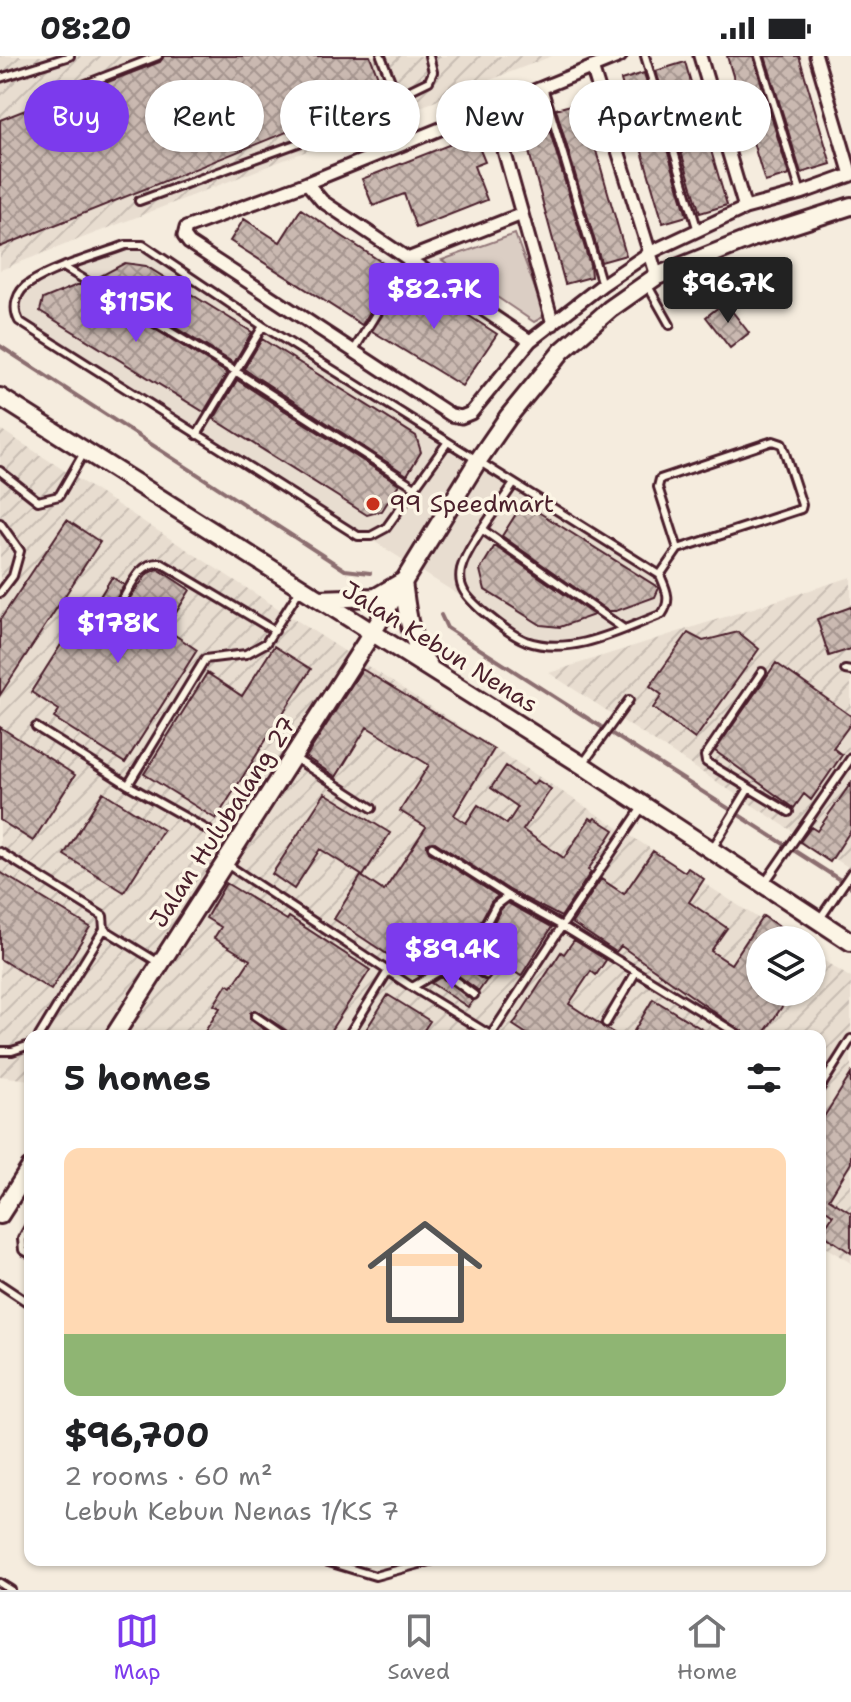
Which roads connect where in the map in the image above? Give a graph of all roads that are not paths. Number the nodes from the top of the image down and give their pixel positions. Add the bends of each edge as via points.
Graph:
1 (70, 56) edge
2 (158, 56) edge
3 (381, 56) edge
4 (429, 56) edge
5 (620, 56) edge
6 (645, 56) edge
7 (700, 56) edge
8 (759, 56) edge
9 (816, 56) edge
10 (592, 67) junction
11 (0, 78) edge
12 (96, 80) edge
13 (391, 80) edge
14 (553, 83) edge
15 (420, 85) edge
16 (553, 121) edge
17 (436, 131) edge
18 (280, 150) edge
19 (504, 152) edge
20 (851, 175) edge
21 (307, 183) junction
22 (801, 193) junction
23 (139, 201) dead end
24 (851, 206) edge
25 (745, 208) junction
26 (522, 214) junction
27 (698, 231) junction
28 (649, 253) junction
29 (410, 258) junction
30 (65, 268) junction
31 (652, 280) junction
32 (602, 285) junction
33 (553, 324) junction
34 (670, 325) dead end
35 (263, 326) junction
36 (530, 341) junction
37 (354, 350) junction
38 (235, 371) junction
39 (0, 397) edge
40 (197, 435) junction
41 (447, 443) junction
42 (85, 451) junction
43 (477, 462) junction
44 (0, 471) edge
45 (513, 485) junction
46 (415, 487) junction
47 (0, 523) edge
48 (483, 530) junction
49 (678, 549) junction
50 (660, 575) junction
51 (301, 588) junction
52 (399, 589) junction
53 (0, 593) edge
54 (318, 599) junction
55 (120, 604) dead end
56 (624, 629) junction
57 (275, 631) junction
58 (372, 633) junction
59 (432, 671) junction
60 (762, 672) dead end
61 (629, 700) dead end
62 (36, 727) dead end
63 (293, 757) junction
64 (851, 758) edge
65 (582, 765) junction
66 (128, 785) junction
67 (749, 788) junction
68 (644, 805) junction
69 (372, 808) dead end
70 (789, 812) dead end
71 (208, 830) dead end
72 (432, 847) dead end
73 (712, 849) junction
74 (0, 852) edge
75 (225, 863) junction
76 (851, 873) edge
77 (764, 884) junction
78 (508, 896) junction
79 (819, 920) junction
80 (562, 926) junction
81 (104, 929) junction
82 (480, 935) dead end
83 (851, 942) edge
84 (160, 964) junction
85 (388, 971) junction
86 (442, 971) junction
87 (636, 972) junction
88 (486, 975) dead end
89 (412, 987) junction
90 (474, 995) dead end
91 (255, 1016) dead end
92 (606, 1023) dead end
93 (43, 1030) edge
94 (118, 1030) edge
95 (275, 1030) edge
96 (352, 1030) edge
97 (482, 1030) edge
98 (496, 1030) edge
99 (731, 1030) edge
100 (851, 1039) edge
101 (24, 1047) edge
102 (0, 1051) edge
103 (826, 1078) edge
104 (24, 1188) edge
105 (0, 1215) edge
106 (0, 1284) edge
107 (24, 1300) edge
108 (342, 1566) edge
109 (412, 1566) edge
110 (0, 1583) edge
111 (11, 1590) edge

1 - 11 lane
2 - 12 lane
3 - 13 lane
4 - 15 lane via 433,77
5 - 10 street
6 - 27 lane
7 - 25 street
8 - 22 lane
9 - 20 street
10 - 14 street
10 - 28 street
16 - 32 lane
17 - 21 street
18 - 23 lane
19 - 26 street
20 - 22 street
21 - 29 street via 322,201
21 - 37 street via 186,228 184,236
22 - 25 street
24 - 31 street, Jalan Hulubalang 27 via 752,238
25 - 27 street
26 - 29 street
26 - 33 street
27 - 28 street
28 - 31 street
28 - 32 street
29 - 36 street
29 - 37 lane
30 - 35 lane via 126,245 143,245
30 - 38 lane
30 - 40 lane via 28,283 17,298 14,313 19,321
31 - 34 lane
31 - 43 street, Jalan Hulubalang 27 via 562,351
32 - 33 street
33 - 36 street
35 - 38 lane
35 - 41 lane
36 - 37 street via 471,413 461,417
38 - 40 lane
38 - 46 lane
39 - 42 street, Jalan Kebun Nenas
40 - 46 lane via 358,536 386,528
41 - 43 lane
41 - 46 lane
42 - 44 lane via 59,496 38,501
42 - 51 street, Jalan Kebun Nenas
43 - 45 lane
43 - 52 street, Jalan Hulubalang 27
45 - 48 lane
45 - 50 lane
47 - 53 lane via 20,551 13,576
48 - 56 lane
48 - 56 lane via 465,559 461,582 465,596 508,632 538,644 569,646
49 - 49 lane via 801,509 782,444 773,441 660,479
49 - 50 lane
50 - 56 lane via 668,596 666,609
51 - 54 street, Jalan Kebun Nenas
51 - 57 lane
52 - 54 street via 376,597
52 - 58 street, Jalan Hulubalang 27
52 - 59 street via 419,654
54 - 58 street, Jalan Kebun Nenas
55 - 57 lane via 144,565 161,563
57 - 66 lane via 246,654 205,659
58 - 59 street, Jalan Kebun Nenas
58 - 63 street, Jalan Hulubalang 27
59 - 65 street, Jalan Kebun Nenas
60 - 67 lane via 705,756 706,762
61 - 65 lane
62 - 66 lane
63 - 69 lane
63 - 75 street, Jalan Hulubalang 27
64 - 77 lane
65 - 68 street, Jalan Kebun Nenas
66 - 71 lane
67 - 70 lane
67 - 73 lane
68 - 73 street, Jalan Kebun Nenas
68 - 80 lane
72 - 78 lane
73 - 77 street, Jalan Kebun Nenas
74 - 81 lane via 103,916
75 - 84 street, Jalan Hulubalang 27
75 - 85 lane
76 - 79 lane
77 - 79 street, Jalan Kebun Nenas
78 - 80 lane
78 - 82 lane via 496,905
79 - 83 street, Jalan Kebun Nenas
80 - 87 lane
80 - 98 lane
81 - 84 lane
81 - 93 lane
84 - 94 street, Jalan Hulubalang 27
85 - 89 lane
85 - 96 lane
86 - 88 lane via 462,961
86 - 89 lane
86 - 90 lane
87 - 92 lane
87 - 99 lane
89 - 97 lane
91 - 95 lane
100 - 103 lane
101 - 102 lane
104 - 105 street
106 - 107 lane
108 - 109 lane via 375,1576
110 - 111 lane

